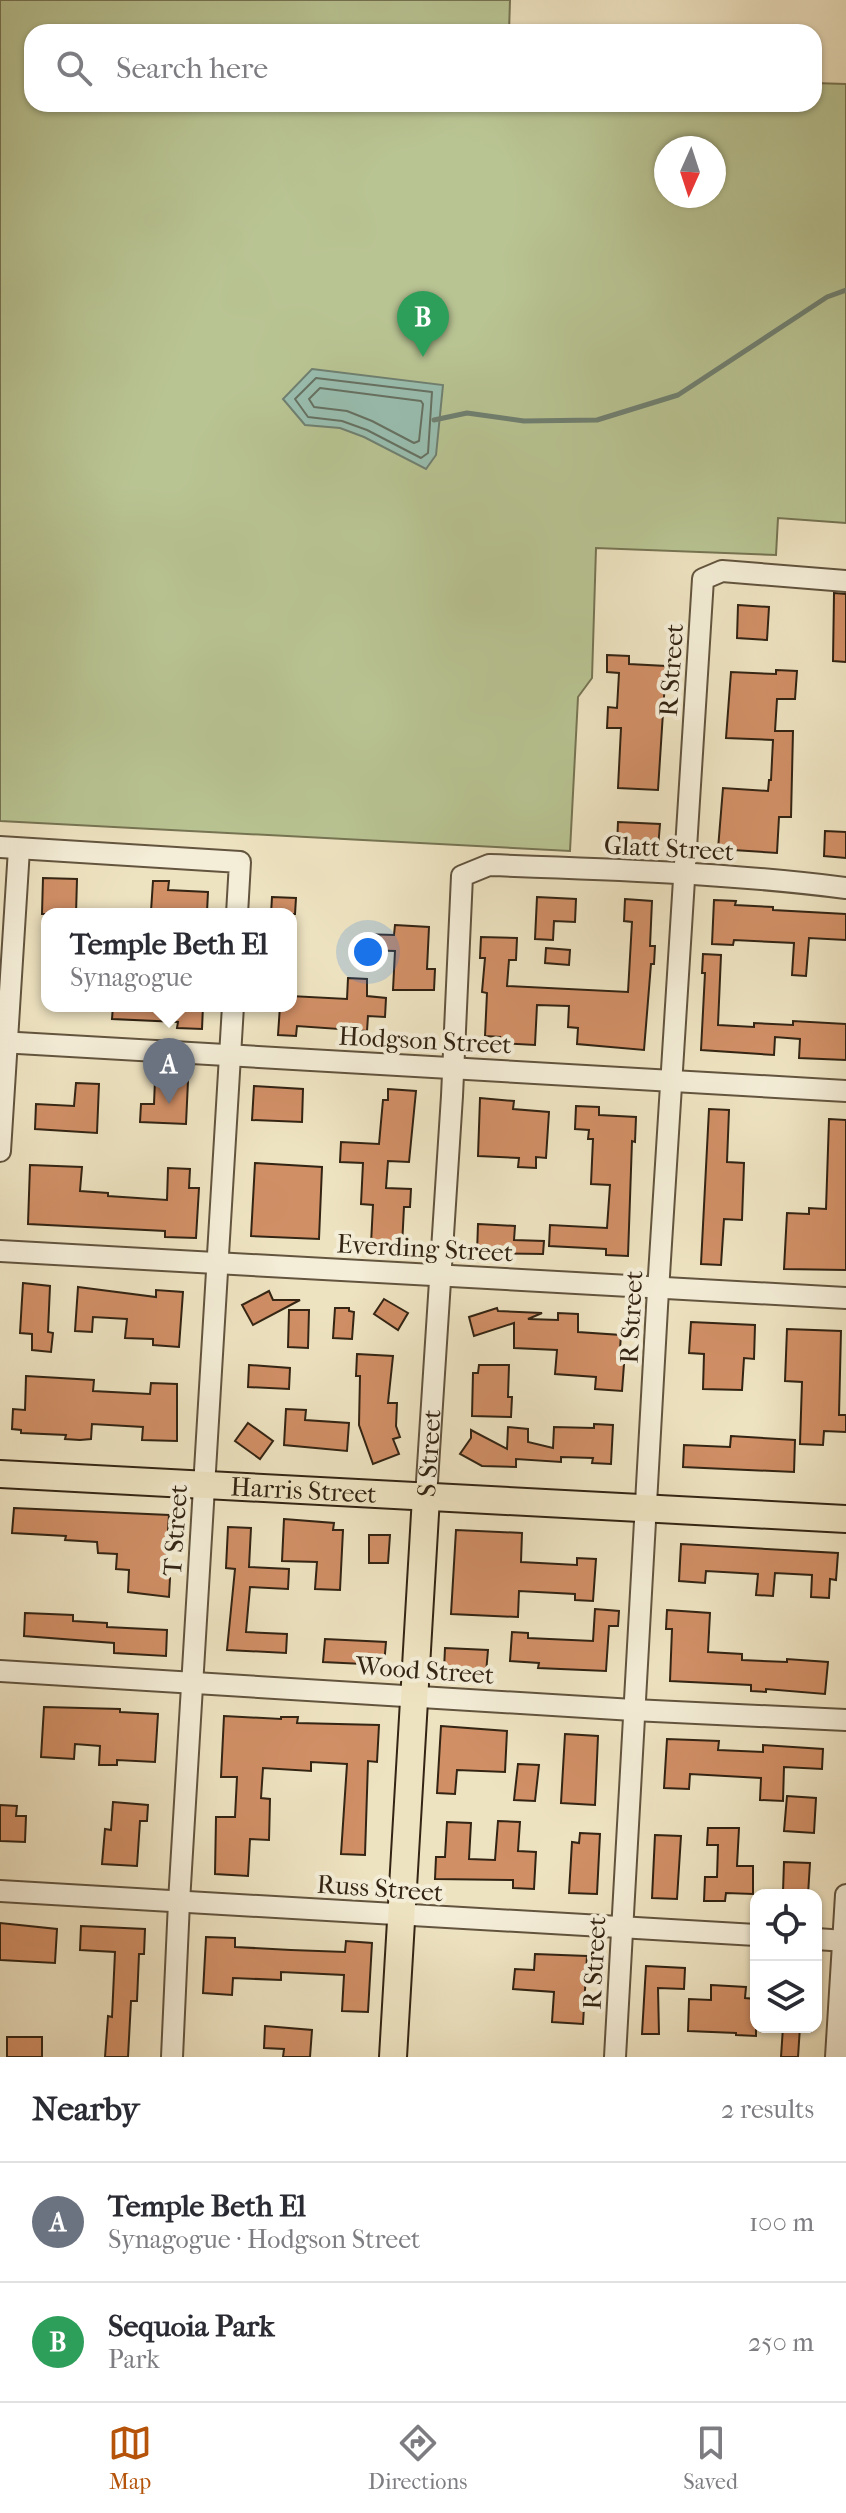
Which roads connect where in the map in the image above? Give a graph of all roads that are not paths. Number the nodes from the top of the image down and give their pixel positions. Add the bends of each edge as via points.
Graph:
1 (846, 581) edge
2 (10, 848) edge
3 (489, 865) joint
4 (684, 874) junction
5 (846, 888) edge
6 (237, 908) edge
7 (233, 1012) edge
8 (4, 1043) edge
9 (230, 1055) junction
10 (452, 1067) junction
11 (672, 1083) junction
12 (846, 1091) edge
13 (0, 1151) edge
14 (0, 1251) edge
15 (218, 1262) junction
16 (439, 1274) junction
17 (658, 1288) junction
18 (846, 1298) edge
19 (0, 1474) edge
20 (204, 1485) junction
21 (426, 1497) junction
22 (647, 1508) junction
23 (846, 1519) edge
24 (0, 1671) edge
25 (192, 1681) junction
26 (414, 1695) junction
27 (633, 1710) junction
28 (846, 1720) edge
29 (0, 1891) edge
30 (846, 1895) edge
31 (179, 1902) junction
32 (402, 1916) junction
33 (622, 1927) junction
34 (750, 1935) edge
35 (822, 1939) edge
36 (845, 1941) edge
37 (172, 2057) edge
38 (393, 2057) edge
39 (615, 2057) edge
40 (836, 2057) edge

1 - 4 street, R Street via 722,571 703,579
2 - 6 street via 240,862
2 - 8 street
3 - 4 street, Glatt Street
3 - 10 street, S Street via 462,876
4 - 5 street, Glatt Street
4 - 11 street, R Street
7 - 9 street, T Street
8 - 9 street, Hodgson Street
8 - 13 street
9 - 10 street, Hodgson Street
9 - 15 street, T Street
10 - 11 street, Hodgson Street
10 - 16 street, S Street
11 - 12 street, Hodgson Street
11 - 17 street, R Street
14 - 15 street, Everding Street
15 - 16 street, Everding Street
15 - 20 street, T Street
16 - 17 street, Everding Street
16 - 21 street, S Street
17 - 18 street, Everding Street
17 - 22 street, R Street
19 - 20 main road, Harris Street
20 - 21 main road, Harris Street
20 - 25 street, T Street
21 - 22 main road, Harris Street
21 - 26 main road, S Street
22 - 23 main road, Harris Street
22 - 27 street, R Street
24 - 25 street, Wood Street
25 - 26 street, Wood Street
25 - 31 street, T Street
26 - 27 street, Wood Street
26 - 32 main road, S Street
27 - 28 street, Wood Street
27 - 33 street, R Street
29 - 31 street, Russ Street
30 - 36 street
31 - 32 street, Russ Street
31 - 37 street, T Street
32 - 33 street, Russ Street
32 - 38 main road, S Street
33 - 34 street, Russ Street
33 - 39 street, R Street
35 - 36 street
36 - 40 street

